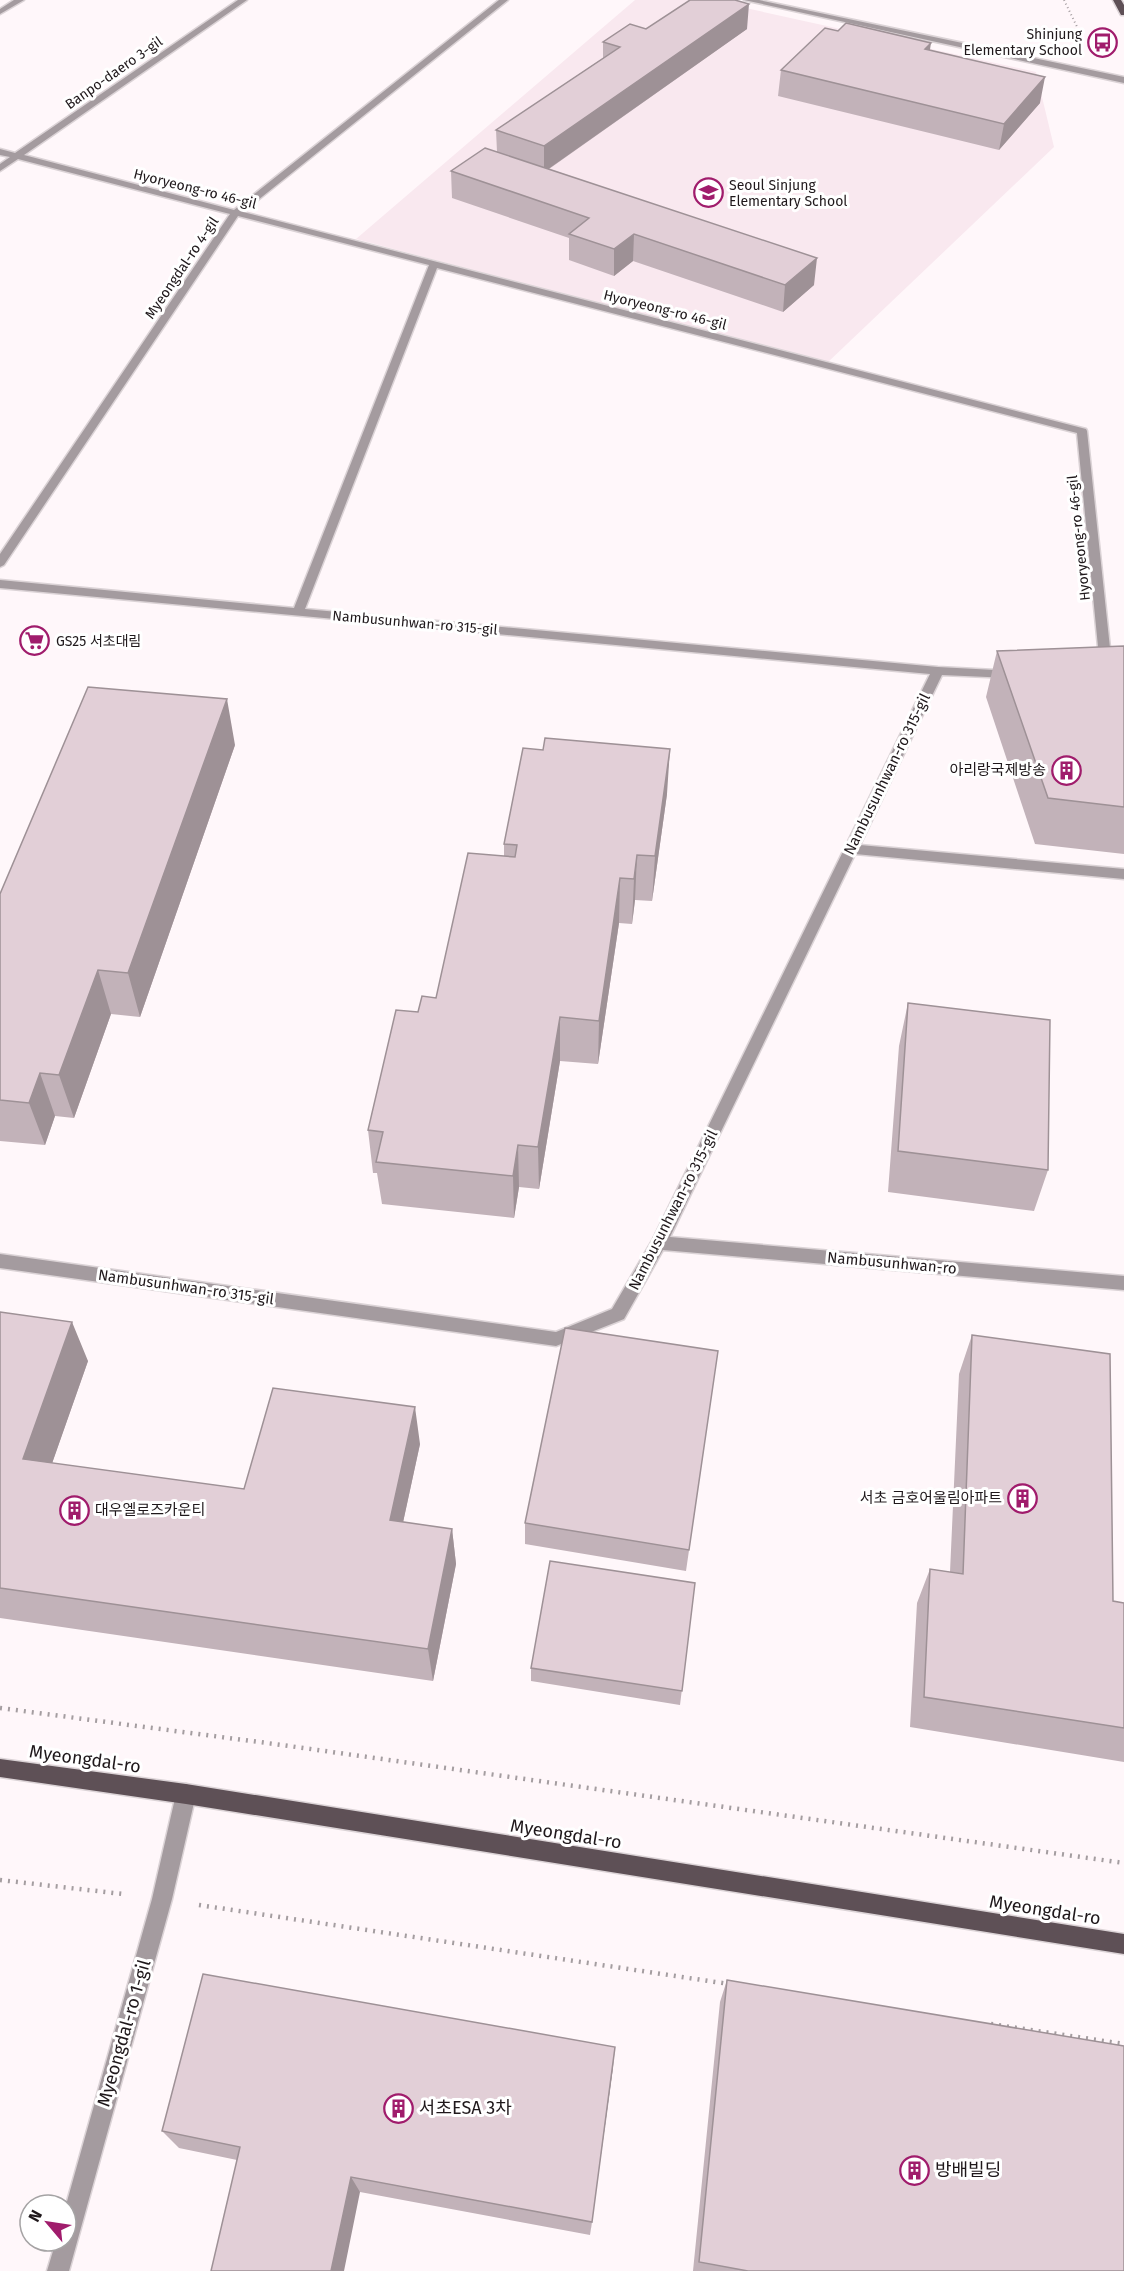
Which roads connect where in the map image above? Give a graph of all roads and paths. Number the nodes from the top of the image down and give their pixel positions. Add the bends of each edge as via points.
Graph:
1 (20, 0) edge
2 (243, 0) edge
3 (504, 0) edge
4 (748, 0) edge
5 (1117, 0) edge
6 (0, 12) edge
7 (1124, 13) edge
8 (1124, 80) edge
9 (0, 152) edge
10 (16, 157) junction
11 (0, 168) edge
12 (236, 213) junction
13 (434, 264) junction
14 (0, 562) edge
15 (0, 584) edge
16 (298, 612) junction
17 (938, 671) junction
18 (1028, 675) edge
19 (1102, 679) edge
20 (851, 849) junction
21 (1124, 874) edge
22 (659, 1243) junction
23 (0, 1260) edge
24 (1124, 1282) edge
25 (0, 1708) edge
26 (0, 1768) edge
27 (186, 1794) junction
28 (1124, 1863) edge
29 (0, 1880) edge
30 (162, 1899) junction
31 (1124, 1944) edge
32 (737, 1986) edge
33 (983, 2023) edge
34 (1124, 2044) edge
35 (58, 2271) edge

1 - 6 street
2 - 10 street, Banpo-daero 3-gil
3 - 12 street, Myeongdal-ro 4-gil
4 - 8 street
5 - 7 main road
9 - 10 street, Hyoryeong-ro 46-gil
10 - 11 street, Banpo-daero 3-gil
10 - 12 street, Hyoryeong-ro 46-gil
12 - 13 street, Hyoryeong-ro 46-gil
12 - 14 street, Myeongdal-ro 4-gil
13 - 16 street
13 - 19 street, Hyoryeong-ro 46-gil via 1082,431
15 - 16 street, Nambusunhwan-ro 315-gil
16 - 17 street, Nambusunhwan-ro 315-gil
17 - 18 street, Nambusunhwan-ro 315-gil
17 - 20 street, Nambusunhwan-ro 315-gil
20 - 21 street
20 - 22 street, Nambusunhwan-ro 315-gil
22 - 23 street, Nambusunhwan-ro 315-gil via 618,1314 556,1339
22 - 24 street, Nambusunhwan-ro
25 - 28 path
26 - 27 main road, Myeongdal-ro
27 - 30 street, Myeongdal-ro 1-gil
27 - 31 main road, Myeongdal-ro
29 - 30 path
30 - 32 path
30 - 35 street, Myeongdal-ro 1-gil
33 - 34 path

